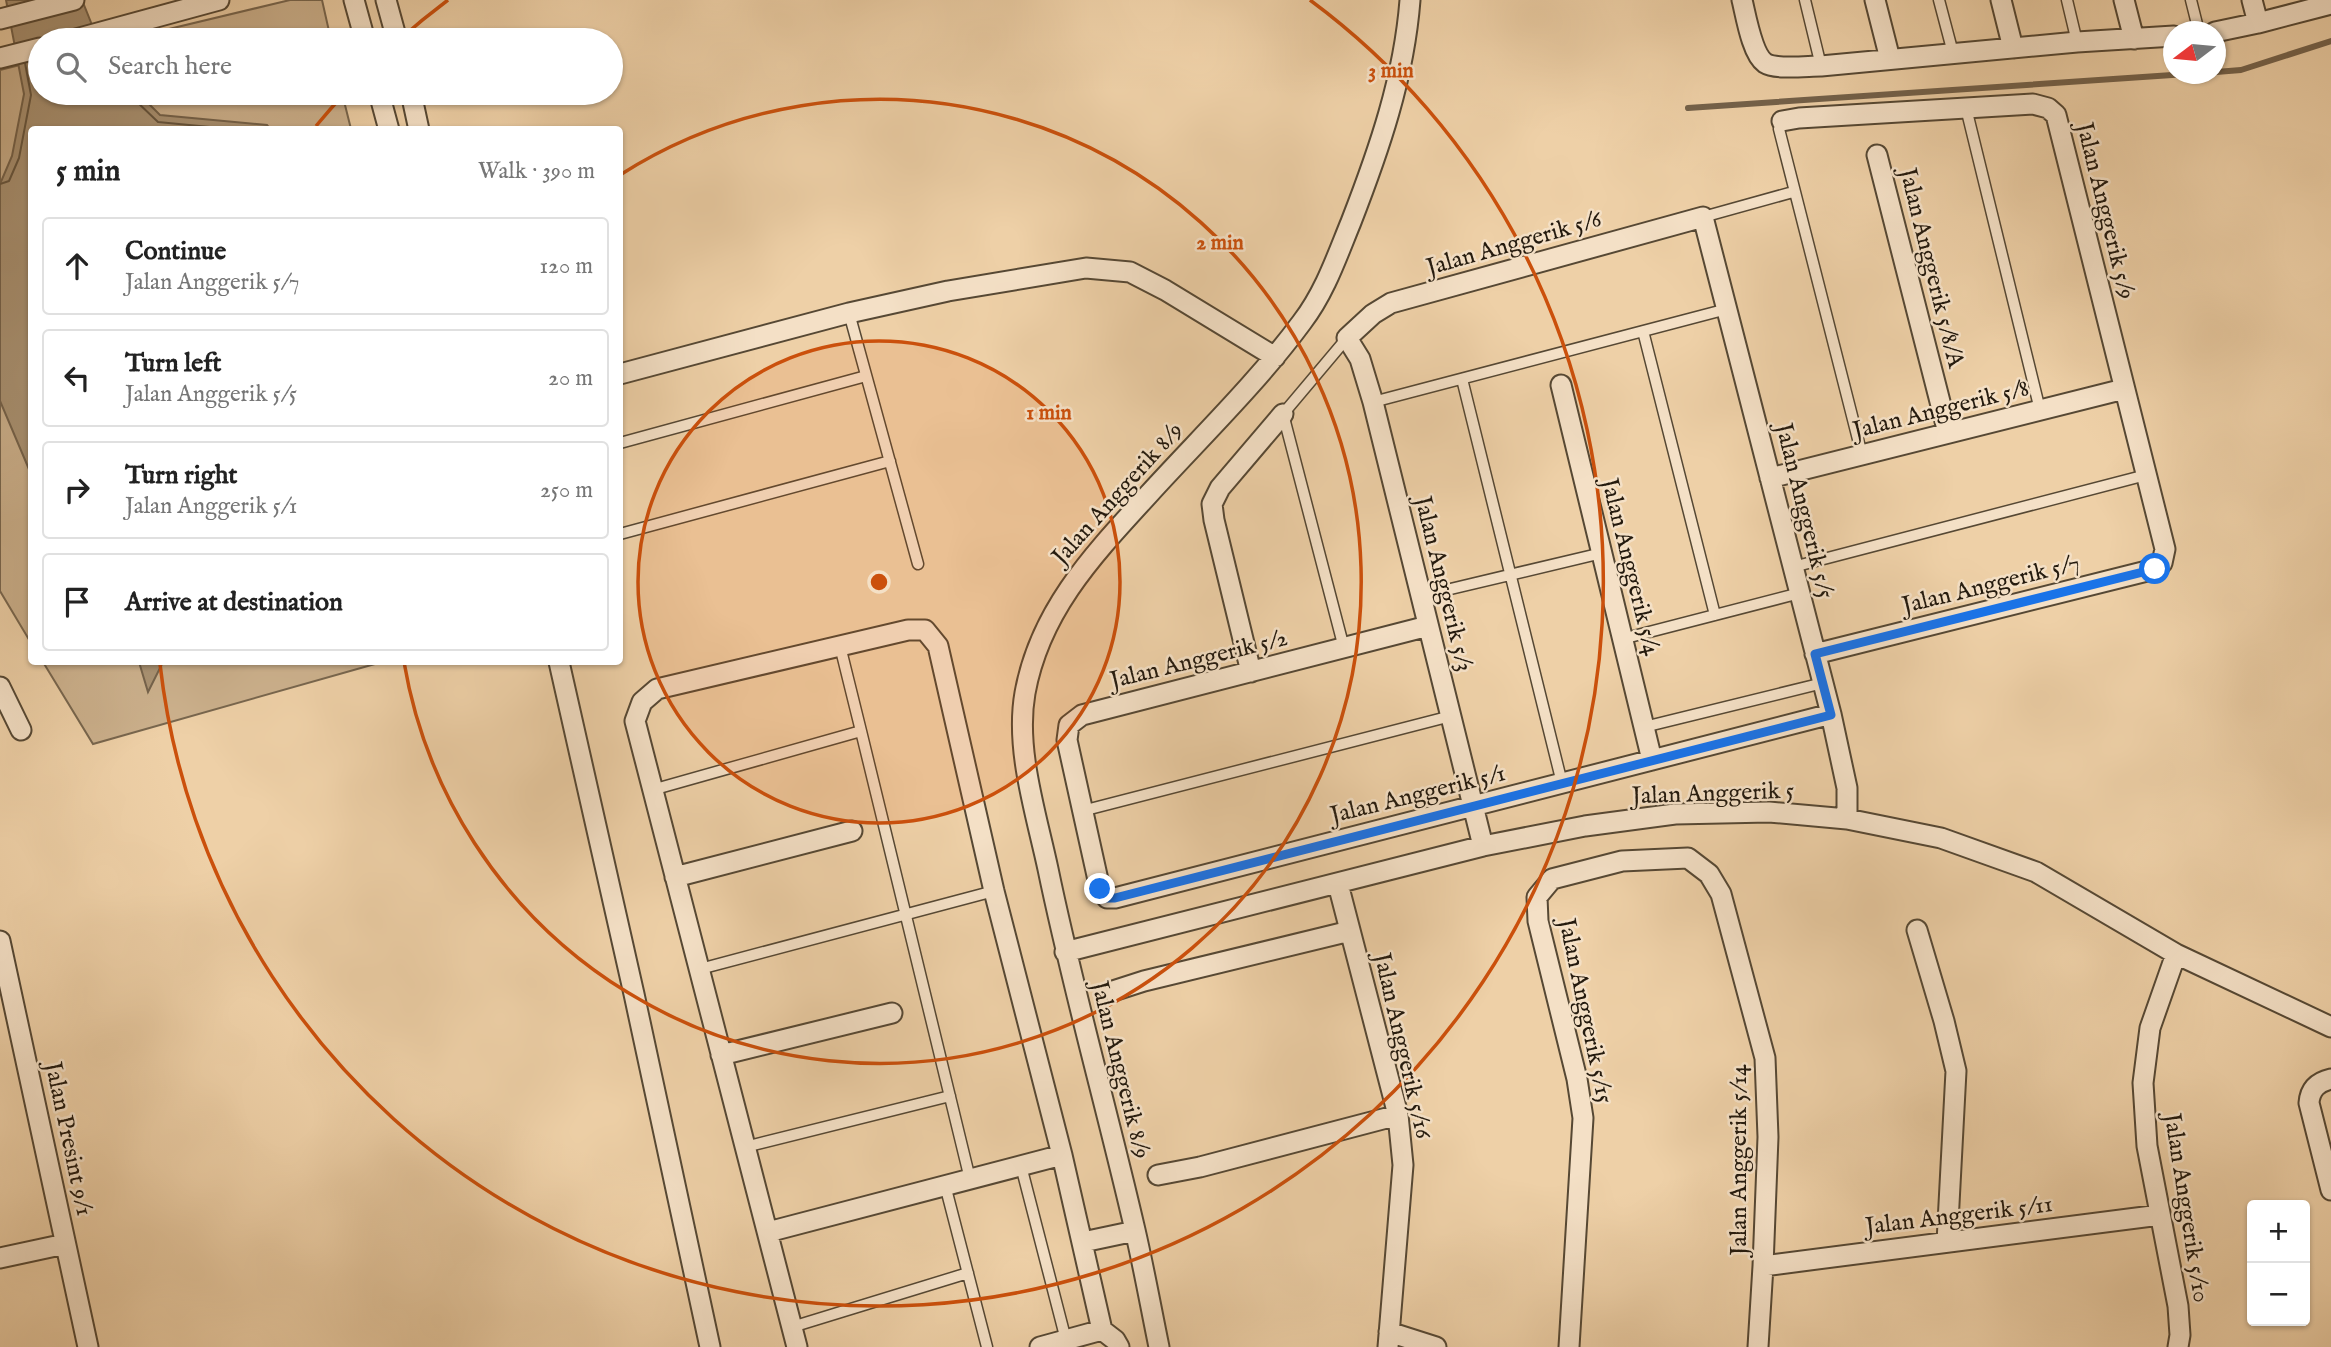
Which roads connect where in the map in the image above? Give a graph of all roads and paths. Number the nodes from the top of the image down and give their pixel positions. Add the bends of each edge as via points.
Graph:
1 (74, 0) edge
2 (218, 0) edge
3 (386, 0) edge
4 (1410, 0) edge
5 (1742, 0) edge
6 (1805, 0) edge
7 (1875, 0) edge
8 (1939, 0) edge
9 (2001, 0) edge
10 (2067, 0) edge
11 (2124, 0) edge
12 (2191, 0) edge
13 (2252, 0) edge
14 (2328, 3) edge
15 (353, 4) edge
16 (0, 19) edge
17 (2196, 21) edge
18 (2258, 23) junction
19 (120, 28) edge
20 (361, 28) edge
21 (394, 28) edge
22 (2226, 30) edge
23 (2163, 37) edge
24 (2134, 39) junction
25 (2077, 42) junction
26 (2013, 48) junction
27 (28, 51) edge
28 (1954, 53) junction
29 (1, 58) edge
30 (1890, 59) junction
31 (1821, 66) junction
32 (382, 105) edge
33 (414, 105) edge
34 (1966, 107) junction
35 (1782, 121) joint
36 (388, 126) edge
37 (418, 126) edge
38 (1877, 155) dead end
39 (1793, 192) junction
40 (1703, 217) junction
41 (1727, 309) junction
42 (849, 313) junction
43 (1643, 331) junction
44 (1348, 338) junction
45 (1275, 357) junction
46 (623, 373) edge
47 (866, 376) junction
48 (1462, 379) junction
49 (1561, 385) dead end
50 (2124, 389) junction
51 (1373, 402) junction
52 (2040, 410) junction
53 (1283, 414) junction
54 (1948, 433) junction
55 (623, 442) edge
56 (1862, 455) junction
57 (890, 461) junction
58 (2146, 475) junction
59 (1770, 478) junction
60 (623, 533) edge
61 (2165, 549) joint
62 (1602, 553) junction
63 (919, 564) dead end
64 (1793, 567) junction
65 (1509, 575) junction
66 (1800, 593) junction
67 (1421, 596) junction
68 (1715, 615) junction
69 (1428, 626) junction
70 (1622, 639) junction
71 (840, 646) junction
72 (1344, 648) junction
73 (1815, 654) junction
74 (560, 665) edge
75 (1251, 672) junction
76 (1823, 683) junction
77 (0, 687) edge
78 (1831, 715) junction
79 (1451, 716) junction
80 (1644, 727) junction
81 (21, 730) dead end
82 (861, 732) junction
83 (1652, 760) junction
84 (1562, 783) junction
85 (652, 790) junction
86 (1473, 806) junction
87 (1082, 811) junction
88 (1847, 819) junction
89 (852, 831) dead end
90 (1483, 846) junction
91 (675, 877) junction
92 (1338, 884) junction
93 (994, 891) junction
94 (1721, 894) joint
95 (906, 916) junction
96 (1917, 930) dead end
97 (1350, 931) junction
98 (0, 941) edge
99 (1065, 952) junction
100 (2176, 954) junction
101 (700, 969) junction
102 (1113, 991) dead end
103 (892, 1013) dead end
104 (2331, 1027) edge
105 (721, 1055) junction
106 (2331, 1079) edge
107 (950, 1096) junction
108 (1398, 1115) junction
109 (746, 1147) junction
110 (1062, 1155) junction
111 (1021, 1166) junction
112 (1158, 1175) dead end
113 (971, 1179) junction
114 (945, 1185) junction
115 (2331, 1190) edge
116 (2160, 1215) junction
117 (1135, 1231) junction
118 (768, 1232) junction
119 (1083, 1242) junction
120 (1947, 1242) junction
121 (65, 1244) junction
122 (0, 1258) edge
123 (1763, 1266) junction
124 (968, 1273) junction
125 (792, 1327) junction
126 (1102, 1330) junction
127 (1388, 1339) edge
128 (1066, 1340) junction
129 (88, 1347) edge
130 (710, 1347) edge
131 (797, 1347) edge
132 (987, 1347) edge
133 (1040, 1347) edge
134 (1119, 1347) edge
135 (1159, 1347) edge
136 (1436, 1347) edge
137 (1569, 1347) edge
138 (1758, 1347) edge
139 (2178, 1347) edge

1 - 16 street
2 - 19 street
3 - 21 street
4 - 45 street, Jalan Anggerik 8/9 via 1388,123 1371,174 1333,268 1305,319
5 - 31 street via 1756,53 1765,64
6 - 31 lane
7 - 30 street
8 - 28 lane
9 - 26 street
10 - 25 lane
11 - 24 street
12 - 17 lane
13 - 18 street
14 - 18 street
15 - 20 street
18 - 22 street
23 - 24 street
24 - 25 street
25 - 26 street
26 - 28 street
27 - 29 street
28 - 30 street
30 - 31 street
32 - 36 street
33 - 37 street
34 - 35 street, Jalan Anggerik 5/9
34 - 50 street, Jalan Anggerik 5/9 via 2033,104 2056,115
34 - 52 lane
35 - 39 lane via 1779,129
38 - 54 street, Jalan Anggerik 5/8/A
39 - 40 lane
39 - 56 lane
40 - 41 street, Jalan Anggerik 5/5
40 - 44 street, Jalan Anggerik 5/6 via 1391,303
41 - 43 lane
41 - 59 street, Jalan Anggerik 5/5
42 - 45 street via 1052,273 1110,269 1130,272 1165,290
42 - 46 street
42 - 47 lane
43 - 48 lane
43 - 68 lane
44 - 51 street, Jalan Anggerik 5/3 via 1360,359
44 - 53 lane
45 - 99 street, Jalan Anggerik 8/9 via 1105,542 1069,586 1039,642 1025,693 1021,740
47 - 55 lane
47 - 57 lane
48 - 51 lane
48 - 65 lane
49 - 62 street, Jalan Anggerik 5/4
50 - 52 street, Jalan Anggerik 5/8
50 - 58 street, Jalan Anggerik 5/9
51 - 67 street, Jalan Anggerik 5/3
52 - 54 street, Jalan Anggerik 5/8
53 - 72 lane
53 - 75 street via 1220,488 1212,504
54 - 56 street, Jalan Anggerik 5/8
56 - 59 street, Jalan Anggerik 5/8
57 - 60 lane
57 - 63 lane
58 - 61 street, Jalan Anggerik 5/9
58 - 64 lane
59 - 64 street, Jalan Anggerik 5/5
61 - 73 street, Jalan Anggerik 5/7 via 2162,563 2155,569
62 - 65 lane
62 - 70 street, Jalan Anggerik 5/4
64 - 66 street, Jalan Anggerik 5/5
65 - 67 lane
65 - 84 lane
66 - 68 lane
66 - 73 street, Jalan Anggerik 5/5
67 - 69 street, Jalan Anggerik 5/3
68 - 70 lane
69 - 72 street, Jalan Anggerik 5/2
69 - 79 street, Jalan Anggerik 5/3
70 - 80 street, Jalan Anggerik 5/4
71 - 82 lane
71 - 85 street via 657,689 642,702 635,721
71 - 93 street via 925,630 938,646
72 - 75 street, Jalan Anggerik 5/2
73 - 76 street, Jalan Anggerik 5/5
74 - 130 street
75 - 87 street, Jalan Anggerik 5/2 via 1082,715 1069,725 1067,740
76 - 78 street, Jalan Anggerik 5/5
76 - 80 lane
77 - 81 street
78 - 83 street, Jalan Anggerik 5/1
78 - 88 street, Jalan Anggerik 5/5 via 1847,788
79 - 86 street, Jalan Anggerik 5/3
79 - 87 lane
80 - 83 street, Jalan Anggerik 5/4
82 - 85 lane
82 - 95 lane
83 - 84 street, Jalan Anggerik 5/1
84 - 86 street, Jalan Anggerik 5/1
85 - 91 street
86 - 87 street, Jalan Anggerik 5/1 via 1115,898 1107,898 1100,889
86 - 90 street, Jalan Anggerik 5/3
88 - 90 street, Jalan Anggerik 5 via 1769,812 1675,814 1586,825
88 - 100 street, Jalan Anggerik 5 via 1941,838 2036,872
89 - 91 street
90 - 92 street, Jalan Anggerik 5
91 - 101 street
92 - 97 street, Jalan Anggerik 5/16
92 - 99 street, Jalan Anggerik 5
93 - 95 lane
93 - 110 street
94 - 123 street, Jalan Anggerik 5/14 via 1765,1058 1768,1137
94 - 137 street, Jalan Anggerik 5/15 via 1709,874 1688,858 1622,861 1552,878 1537,897 1538,921 1583,1118
95 - 101 lane
95 - 107 lane
96 - 120 street via 1956,1071
97 - 102 street
97 - 108 street, Jalan Anggerik 5/16
98 - 121 street, Jalan Presint 9/1
99 - 117 street, Jalan Anggerik 8/9
100 - 104 street, Jalan Anggerik 5
100 - 116 street, Jalan Anggerik 5/10 via 2150,1028 2143,1083 2147,1146
101 - 105 street
103 - 105 street
105 - 109 street
106 - 115 street via 2312,1090 2309,1103
107 - 109 lane
107 - 113 lane
108 - 112 street
108 - 127 street, Jalan Anggerik 5/16 via 1403,1165
109 - 118 street
110 - 111 street
110 - 119 street
111 - 113 street
111 - 128 lane
113 - 114 street
114 - 118 street
114 - 124 lane
116 - 120 street, Jalan Anggerik 5/11
116 - 139 street, Jalan Anggerik 5/10 via 2178,1306
117 - 119 street
117 - 135 street, Jalan Anggerik 8/9
118 - 125 street
119 - 126 street
120 - 123 street, Jalan Anggerik 5/11
121 - 122 street
121 - 129 street, Jalan Presint 9/1
123 - 138 street, Jalan Anggerik 5/14
124 - 125 lane
124 - 132 lane
125 - 131 street
126 - 128 street
126 - 134 street
127 - 136 street
128 - 133 street

